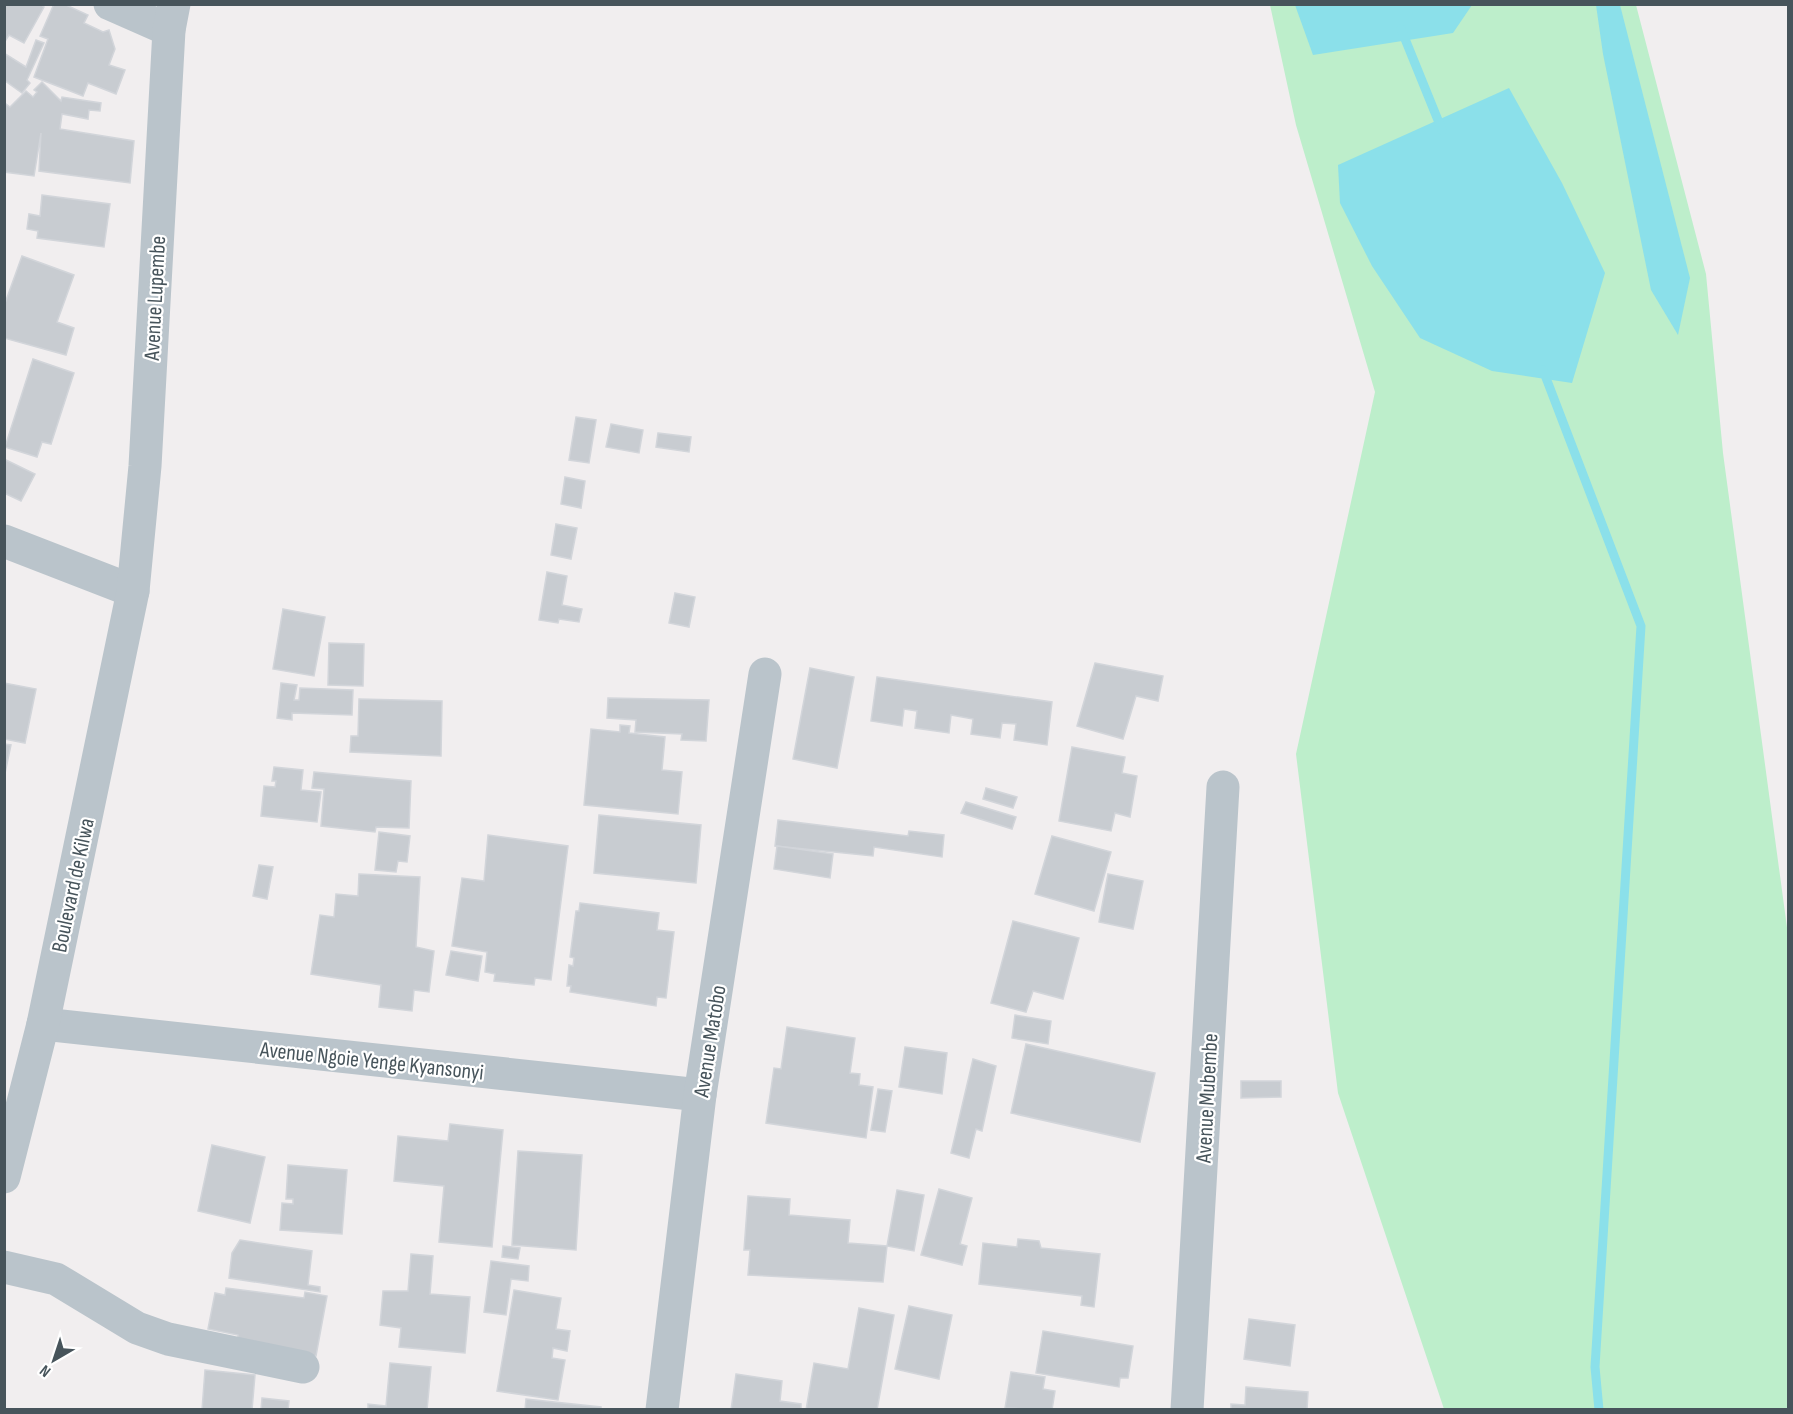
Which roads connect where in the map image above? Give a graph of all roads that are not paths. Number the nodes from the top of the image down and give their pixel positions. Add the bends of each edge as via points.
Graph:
1 (110, 4) edge
2 (171, 17) edge
3 (4, 541) edge
4 (132, 591) junction
5 (765, 674) dead end
6 (1222, 787) dead end
7 (43, 1024) junction
8 (700, 1095) junction
9 (4, 1177) edge
10 (4, 1267) edge
11 (303, 1367) dead end
12 (662, 1410) edge
13 (1187, 1410) edge

1 - 2 street
2 - 4 street, Avenue Lupembe via 145,466
3 - 4 street
4 - 7 street, Boulevard de Kilwa
5 - 8 street, Avenue Matobo
6 - 13 street, Avenue Mubembe
7 - 8 street, Avenue Ngoie Yenge Kyansonyi
7 - 9 street, Boulevard de Kilwa
8 - 12 street, Avenue Matobo
10 - 11 street via 56,1279 137,1328

